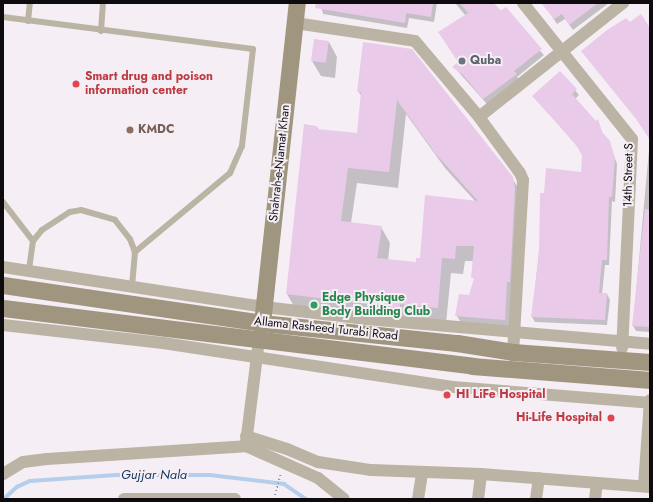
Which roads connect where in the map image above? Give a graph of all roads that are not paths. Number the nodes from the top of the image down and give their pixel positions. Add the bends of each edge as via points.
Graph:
1 (30, 3) edge
2 (103, 3) edge
3 (297, 3) edge
4 (523, 3) edge
5 (623, 3) edge
6 (3, 17) edge
7 (28, 21) junction
8 (296, 23) junction
9 (101, 31) junction
10 (562, 52) junction
11 (479, 118) junction
12 (3, 202) edge
13 (33, 241) junction
14 (135, 252) junction
15 (3, 267) edge
16 (29, 271) junction
17 (3, 285) edge
18 (132, 285) junction
19 (3, 308) edge
20 (263, 315) junction
21 (3, 325) edge
22 (514, 333) junction
23 (259, 341) junction
24 (622, 342) junction
25 (650, 344) edge
26 (513, 352) junction
27 (257, 359) junction
28 (622, 359) junction
29 (650, 362) edge
30 (650, 380) edge
31 (650, 402) edge
32 (246, 441) junction
33 (287, 449) junction
34 (284, 461) junction
35 (422, 473) junction
36 (3, 474) edge
37 (481, 474) junction
38 (539, 478) junction
39 (597, 483) junction
40 (647, 486) edge
41 (124, 499) edge
42 (235, 499) edge
43 (344, 499) edge
44 (418, 499) edge
45 (478, 499) edge
46 (536, 499) edge
47 (595, 499) edge

1 - 7 lane
2 - 9 lane
3 - 8 main road, Shahrah-e-Niamat Khan
4 - 10 street, 14th Street S
5 - 10 street
6 - 7 lane
7 - 9 lane
8 - 11 street via 415,41
8 - 20 main road, Shahrah-e-Niamat Khan
9 - 14 lane via 253,49 242,146 230,172
10 - 11 street
10 - 24 street, 14th Street S via 632,139
11 - 22 street via 523,180
12 - 13 lane
13 - 14 lane via 58,218 81,210 115,220 130,239
13 - 16 lane
14 - 18 lane
15 - 16 street
16 - 18 street
17 - 20 main road, Allama Rasheed Turabi Road
18 - 20 street
19 - 23 main road, Allama Rasheed Turabi Road
20 - 22 street
20 - 23 street
20 - 26 main road, Allama Rasheed Turabi Road
21 - 27 street via 163,343
22 - 24 street
22 - 26 street
23 - 27 street
23 - 30 main road, Allama Rasheed Turabi Road via 472,366
24 - 25 street
24 - 28 street, 14th Street S
26 - 28 main road, Allama Rasheed Turabi Road
27 - 31 street via 454,386
27 - 32 street
28 - 29 main road, Allama Rasheed Turabi Road
31 - 40 street
32 - 33 street
32 - 34 street
32 - 36 street via 23,462
33 - 34 street
33 - 35 street via 318,462 371,470
34 - 43 street via 318,478
35 - 37 street
35 - 44 street
37 - 38 street
37 - 45 street
38 - 39 street
38 - 46 street
39 - 40 street
39 - 47 street
41 - 42 street

